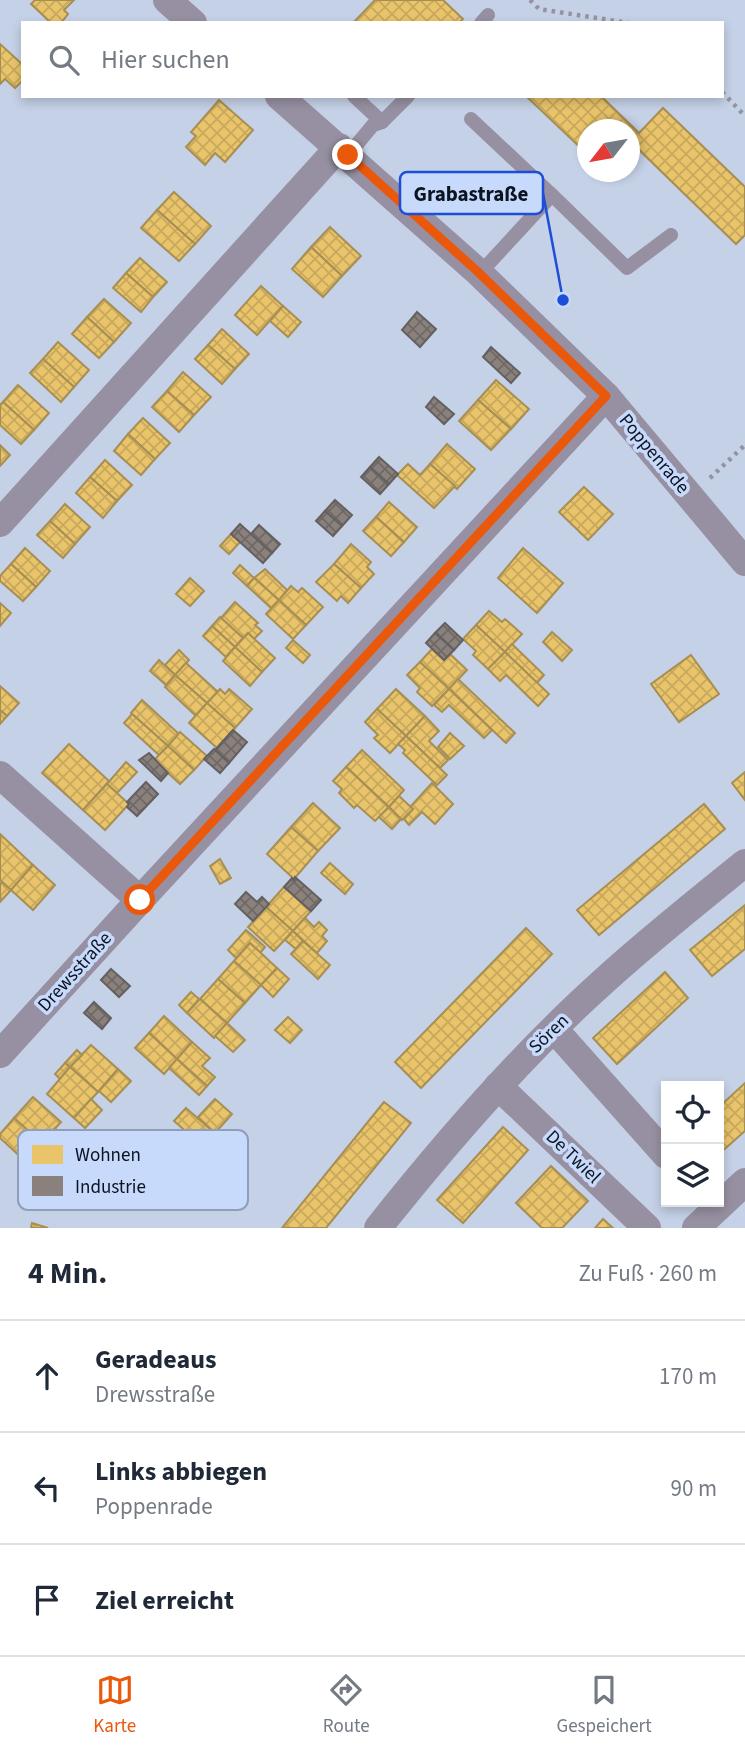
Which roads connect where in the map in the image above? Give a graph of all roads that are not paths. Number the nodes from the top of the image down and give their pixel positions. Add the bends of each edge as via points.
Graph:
1 (167, 0) edge
2 (191, 21) edge
3 (281, 98) edge
4 (356, 98) edge
5 (406, 98) edge
6 (471, 119) dead end
7 (382, 122) junction
8 (343, 151) junction
9 (552, 195) junction
10 (671, 234) dead end
11 (480, 273) junction
12 (606, 396) junction
13 (0, 523) edge
14 (745, 562) edge
15 (0, 775) edge
16 (745, 863) edge
17 (140, 900) junction
18 (554, 1029) junction
19 (0, 1054) edge
20 (498, 1086) junction
21 (661, 1149) edge
22 (745, 1182) edge
23 (706, 1213) edge
24 (377, 1228) edge
25 (647, 1228) edge

1 - 2 street
3 - 8 street, Poppenrade
4 - 7 lane
5 - 7 lane
6 - 9 lane
7 - 8 lane
8 - 11 street, Poppenrade
8 - 13 street
9 - 10 lane via 627,268
9 - 11 lane
11 - 12 street, Poppenrade
12 - 14 street, Poppenrade
12 - 17 street, Drewsstraße
15 - 17 street
16 - 18 street, Sören via 604,980
17 - 19 street, Drewsstraße
18 - 20 street, Sören
18 - 21 street
20 - 24 street, Sören
20 - 25 street, De Twiel
22 - 23 street

